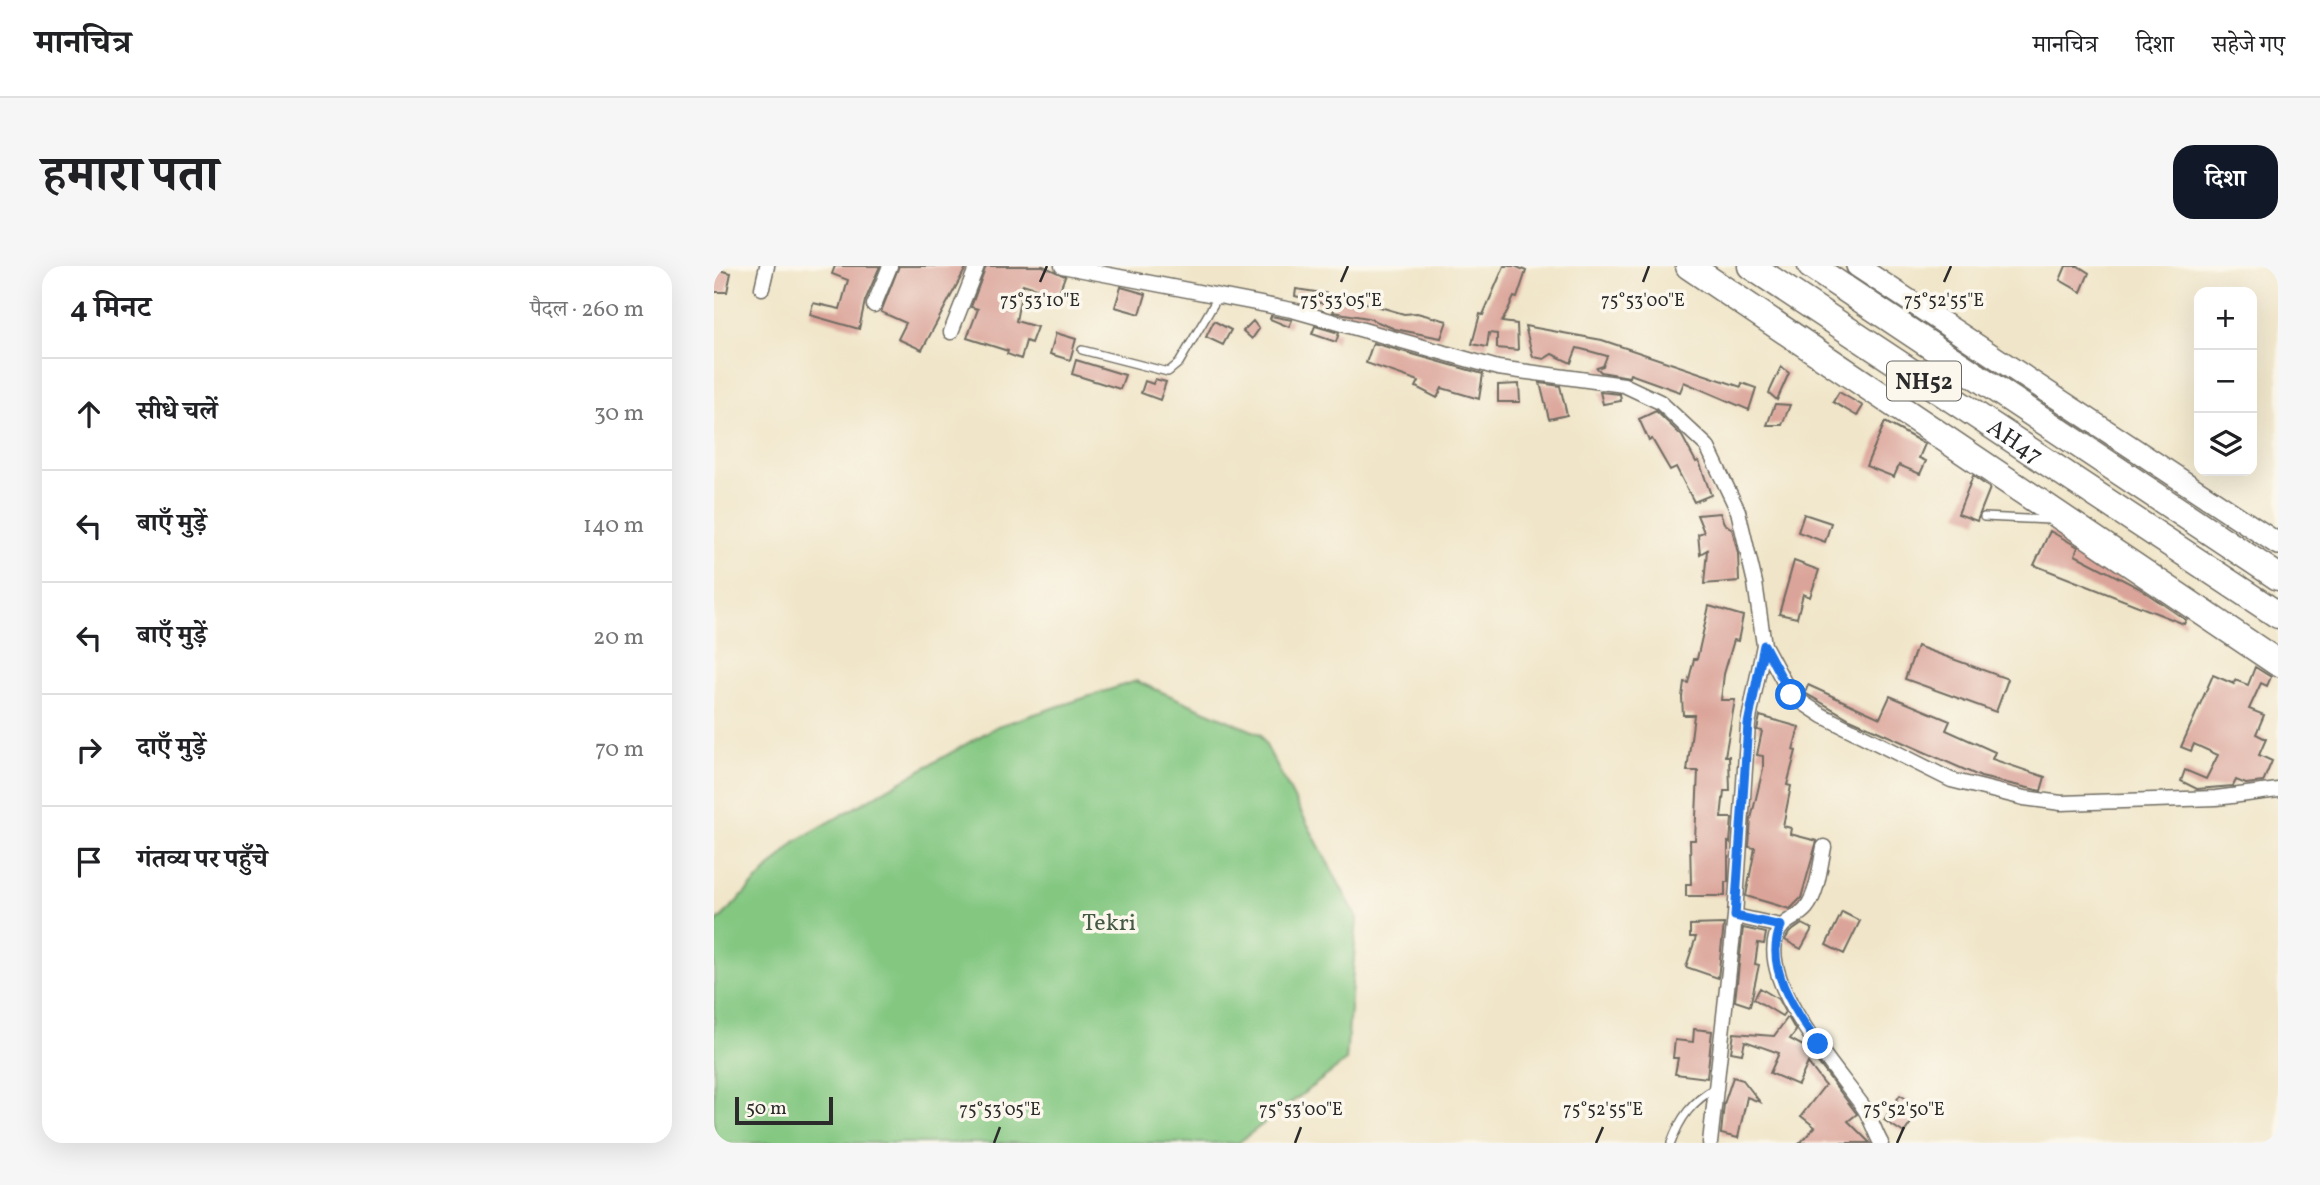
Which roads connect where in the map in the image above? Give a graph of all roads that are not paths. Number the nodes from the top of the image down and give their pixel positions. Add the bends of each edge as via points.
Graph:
1 (766, 266) edge
2 (890, 266) edge
3 (977, 266) edge
4 (1062, 266) edge
5 (1689, 266) edge
6 (1751, 266) edge
7 (1811, 266) edge
8 (1857, 266) edge
9 (762, 288) dead end
10 (1218, 296) junction
11 (874, 305) dead end
12 (951, 332) dead end
13 (1082, 351) dead end
14 (1984, 517) dead end
15 (2067, 519) junction
16 (2278, 544) edge
17 (2278, 577) edge
18 (2278, 615) edge
19 (1764, 645) junction
20 (2278, 663) edge
21 (2278, 790) edge
22 (1824, 847) dead end
23 (1735, 916) junction
24 (1781, 926) junction
25 (1716, 1088) junction
26 (1671, 1143) edge
27 (1710, 1143) edge
28 (1881, 1143) edge

1 - 9 street
2 - 11 street
3 - 12 street
4 - 10 street
5 - 15 highway
6 - 18 highway, AH47 / NH52
7 - 17 highway, AH47 / NH52
8 - 16 street
10 - 13 lane via 1179,363 1168,372
10 - 19 street via 1293,310 1498,368 1624,385 1660,402 1707,446 1730,488 1755,583
14 - 15 lane
15 - 20 highway
19 - 21 street via 1791,695 1823,716 1951,780 2061,803 2216,798
19 - 23 street via 1748,724
22 - 24 street via 1809,905
23 - 24 street
23 - 25 street
24 - 28 street via 1776,961 1786,993 1830,1064 1864,1106
25 - 26 lane via 1691,1105
25 - 27 street

